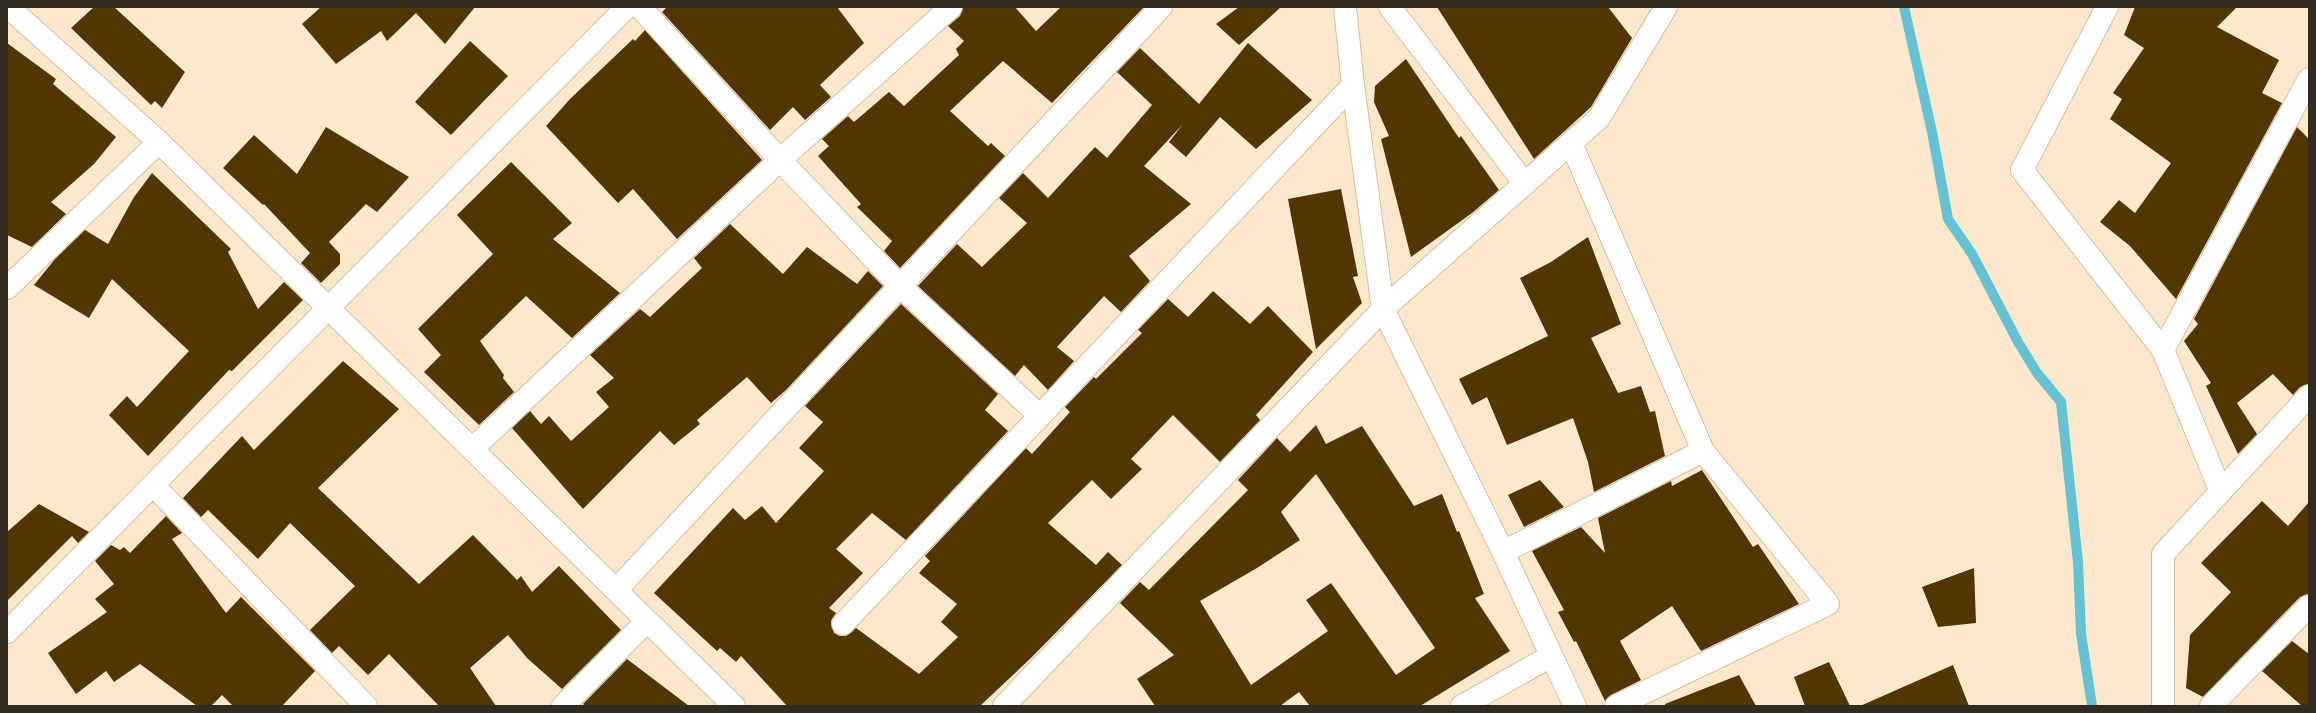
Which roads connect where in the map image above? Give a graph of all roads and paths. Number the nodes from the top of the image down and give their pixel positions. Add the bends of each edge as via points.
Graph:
1 (8, 7) edge
2 (628, 7) edge
3 (640, 7) edge
4 (951, 7) edge
5 (1161, 7) edge
6 (1345, 7) edge
7 (1390, 7) edge
8 (2107, 7) edge
9 (1662, 9) edge
10 (2309, 79) edge
11 (1353, 85) junction
12 (160, 142) junction
13 (1571, 143) junction
14 (780, 160) junction
15 (1525, 184) junction
16 (901, 287) junction
17 (7, 288) edge
18 (328, 308) junction
19 (1383, 309) junction
20 (2163, 350) junction
21 (2309, 396) edge
22 (1040, 416) junction
23 (472, 449) junction
24 (1703, 452) junction
25 (153, 485) junction
26 (2221, 492) junction
27 (1503, 552) junction
28 (616, 590) junction
29 (2309, 606) edge
30 (647, 621) junction
31 (843, 624) dead end
32 (7, 632) edge
33 (1551, 656) junction
34 (1013, 702) edge
35 (366, 706) edge
36 (563, 706) edge
37 (734, 706) edge
38 (1462, 706) edge
39 (1575, 706) edge
40 (1616, 706) edge
41 (2163, 706) edge
42 (2211, 706) edge

1 - 12 street
2 - 18 street
3 - 14 street
4 - 14 street
5 - 16 street
6 - 11 street
7 - 15 street
8 - 20 street via 2022,170
9 - 13 street via 1599,118
10 - 20 street
11 - 19 street
11 - 22 street
12 - 17 street
12 - 18 street
13 - 15 street
13 - 24 street
14 - 16 street
14 - 23 street
15 - 19 street
16 - 22 street
16 - 28 street
18 - 23 street
18 - 25 street
19 - 27 street
19 - 34 street
20 - 26 street
21 - 26 street
22 - 31 street
23 - 28 street
24 - 27 street
24 - 40 street via 1828,604
25 - 32 street
25 - 35 street
26 - 41 street via 2164,554
27 - 33 street
28 - 30 street
29 - 42 street
30 - 36 street
30 - 37 street
33 - 38 street
33 - 39 street

